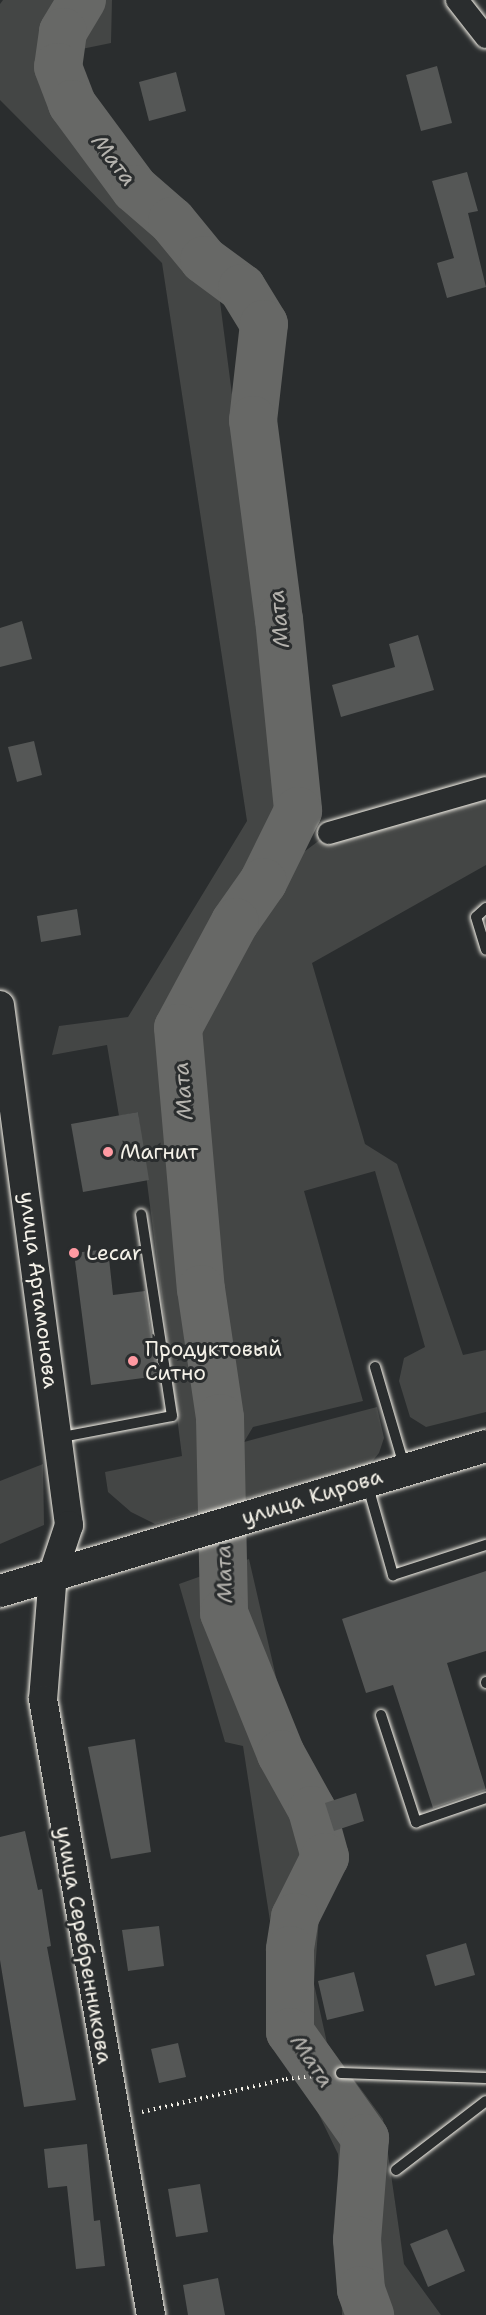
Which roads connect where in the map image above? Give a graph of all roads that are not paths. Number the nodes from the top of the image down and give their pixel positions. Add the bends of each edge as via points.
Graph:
1 (457, 0) edge
2 (484, 34) edge
3 (486, 788) edge
4 (329, 833) dead end
5 (486, 908) edge
6 (486, 949) edge
7 (0, 1005) edge
8 (141, 1214) dead end
9 (375, 1367) dead end
10 (57, 1438) junction
11 (486, 1446) edge
12 (405, 1469) junction
13 (366, 1480) junction
14 (486, 1545) edge
15 (53, 1573) junction
16 (0, 1591) edge
17 (381, 1714) dead end
18 (486, 1798) edge
19 (341, 2073) road end
20 (486, 2078) edge
21 (486, 2101) edge
22 (396, 2170) dead end
23 (151, 2315) edge

1 - 2 street
3 - 4 street
5 - 6 lane via 476,917
7 - 10 street, улица Артамонова
8 - 10 lane via 172,1416
9 - 12 lane
10 - 15 street, улица Артамонова via 69,1526
11 - 12 main road, улица Кирова
12 - 13 main road, улица Кирова
13 - 14 lane via 393,1575
13 - 15 main road, улица Кирова
15 - 16 main road, улица Кирова
15 - 23 street, улица Серебренникова via 43,1699
17 - 18 lane via 416,1822
19 - 20 lane
21 - 22 lane

